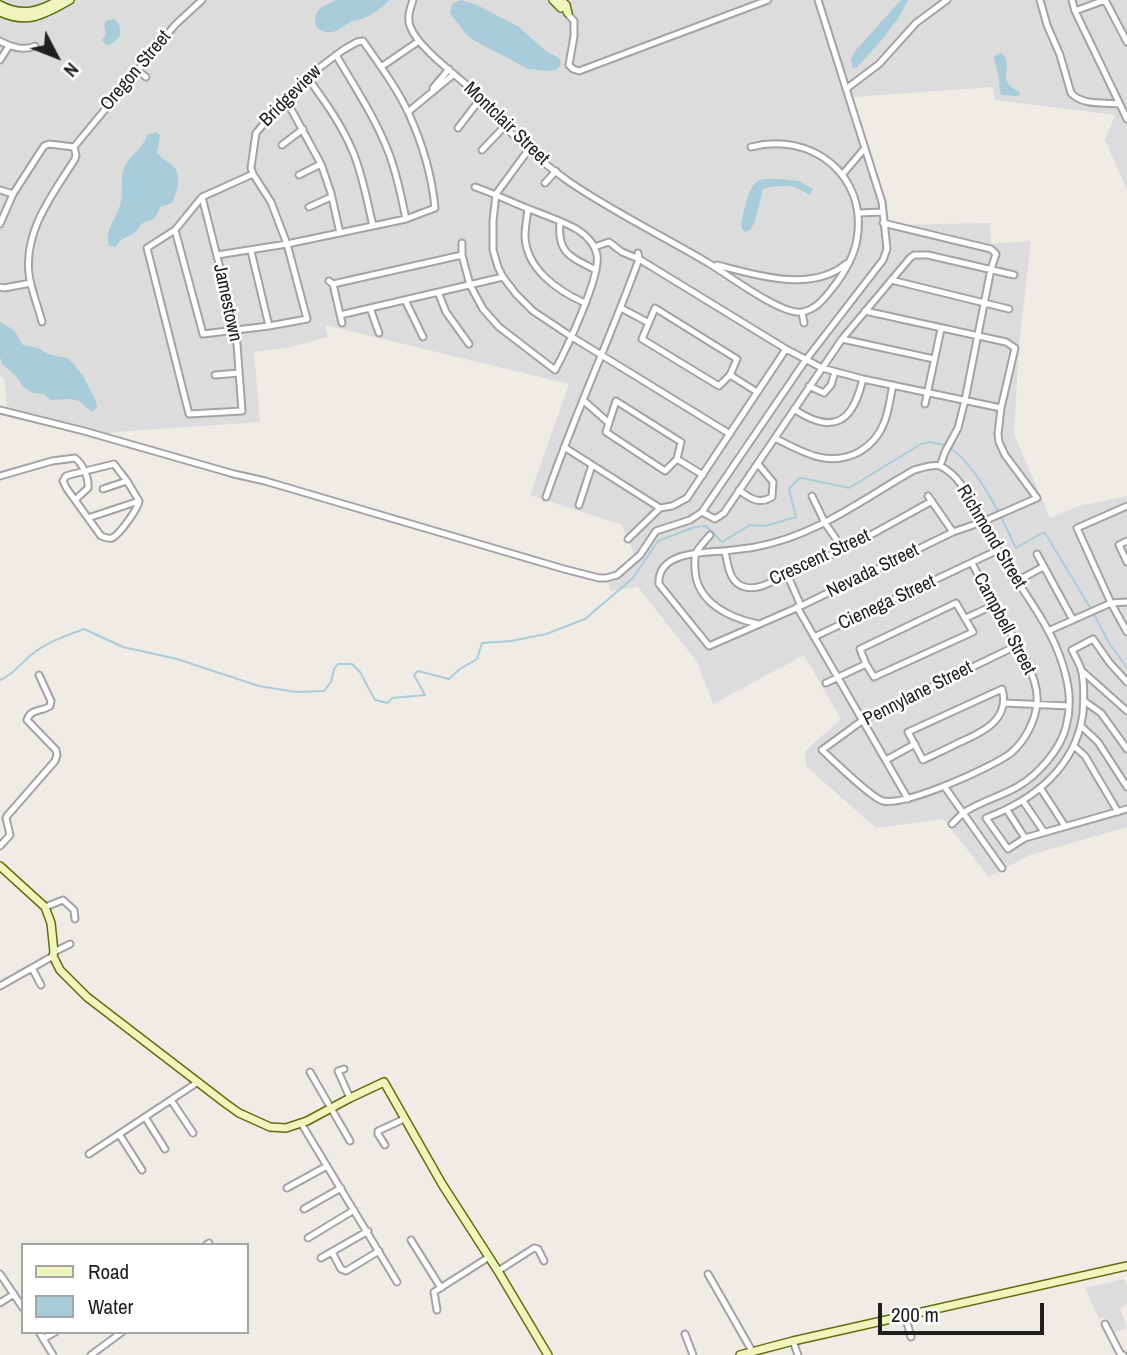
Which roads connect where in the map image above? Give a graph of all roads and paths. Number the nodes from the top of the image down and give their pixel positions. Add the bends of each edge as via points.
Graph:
1 (70, 0) edge
2 (413, 0) edge
3 (552, 0) edge
4 (768, 0) edge
5 (818, 0) edge
6 (947, 0) edge
7 (1040, 0) edge
8 (1072, 0) edge
9 (1105, 0) edge
10 (198, 1) edge
11 (58, 2) edge
12 (561, 4) edge
13 (0, 5) edge
14 (1074, 11) junction
15 (0, 12) edge
16 (568, 13) joint
17 (1126, 38) edge
18 (0, 41) edge
19 (419, 41) junction
20 (9, 46) junction
21 (35, 46) dead end
22 (335, 55) junction
23 (0, 60) edge
24 (381, 67) junction
25 (137, 71) junction
26 (452, 71) junction
27 (146, 77) dead end
28 (307, 77) junction
29 (846, 89) junction
30 (481, 97) junction
31 (285, 99) junction
32 (1119, 104) junction
33 (407, 111) junction
34 (1127, 119) edge
35 (505, 127) junction
36 (458, 128) dead end
37 (303, 129) junction
38 (282, 145) dead end
39 (74, 147) junction
40 (751, 147) dead end
41 (864, 148) junction
42 (529, 149) junction
43 (482, 150) dead end
44 (320, 164) junction
45 (556, 171) junction
46 (253, 174) junction
47 (299, 175) dead end
48 (842, 175) junction
49 (545, 183) dead end
50 (475, 187) dead end
51 (0, 190) edge
52 (13, 194) junction
53 (496, 194) junction
54 (202, 197) junction
55 (331, 197) junction
56 (309, 207) dead end
57 (528, 209) junction
58 (883, 212) junction
59 (858, 213) junction
60 (406, 219) junction
61 (560, 222) junction
62 (883, 223) junction
63 (0, 224) edge
64 (373, 226) junction
65 (175, 229) junction
66 (340, 233) junction
67 (857, 240) junction
68 (866, 242) dead end
69 (462, 243) dead end
70 (287, 244) junction
71 (593, 245) junction
72 (251, 251) junction
73 (462, 255) junction
74 (217, 256) junction
75 (639, 256) junction
76 (851, 260) junction
77 (710, 264) junction
78 (991, 269) junction
79 (596, 270) junction
80 (1013, 275) dead end
81 (503, 277) junction
82 (891, 280) junction
83 (31, 283) junction
84 (470, 285) junction
85 (0, 287) edge
86 (438, 292) junction
87 (652, 299) dead end
88 (405, 300) junction
89 (585, 303) junction
90 (984, 304) junction
91 (370, 308) junction
92 (621, 308) junction
93 (655, 308) junction
94 (1009, 309) dead end
95 (865, 311) junction
96 (802, 313) junction
97 (340, 315) junction
98 (42, 322) dead end
99 (649, 323) junction
100 (804, 323) dead end
101 (342, 324) dead end
102 (269, 326) junction
103 (941, 329) junction
104 (236, 331) junction
105 (379, 333) dead end
106 (977, 336) junction
107 (423, 337) dead end
108 (572, 337) junction
109 (842, 339) junction
110 (469, 344) dead end
111 (786, 349) junction
112 (602, 355) junction
113 (744, 358) dead end
114 (737, 359) junction
115 (934, 359) junction
116 (806, 361) junction
117 (822, 368) junction
118 (835, 372) junction
119 (239, 373) junction
120 (730, 374) junction
121 (215, 375) dead end
122 (863, 379) junction
123 (893, 385) junction
124 (719, 386) junction
125 (809, 386) junction
126 (757, 392) junction
127 (927, 392) junction
128 (722, 394) dead end
129 (965, 400) junction
130 (584, 401) junction
131 (925, 404) dead end
132 (1001, 408) junction
133 (794, 409) junction
134 (0, 410) edge
135 (610, 423) junction
136 (606, 432) junction
137 (730, 433) junction
138 (598, 434) dead end
139 (775, 438) junction
140 (681, 442) junction
141 (691, 443) dead end
142 (564, 447) junction
143 (677, 459) junction
144 (758, 464) junction
145 (592, 465) junction
146 (940, 466) junction
147 (84, 471) junction
148 (703, 475) junction
149 (0, 476) edge
150 (127, 481) junction
151 (103, 489) dead end
152 (739, 490) junction
153 (547, 496) dead end
154 (812, 496) dead end
155 (75, 500) junction
156 (139, 501) junction
157 (579, 505) dead end
158 (1127, 506) edge
159 (660, 508) junction
160 (702, 512) junction
161 (88, 518) junction
162 (650, 519) junction
163 (982, 522) junction
164 (825, 523) junction
165 (656, 531) junction
166 (953, 532) junction
167 (709, 535) dead end
168 (628, 539) dead end
169 (1127, 541) edge
170 (843, 549) junction
171 (998, 550) junction
172 (725, 551) junction
173 (696, 553) junction
174 (1037, 554) dead end
175 (1127, 562) edge
176 (972, 563) junction
177 (1043, 567) junction
178 (786, 573) junction
179 (1017, 581) junction
180 (1127, 602) edge
181 (1111, 603) junction
182 (994, 605) junction
183 (799, 606) junction
184 (966, 618) junction
185 (1073, 620) junction
186 (759, 624) junction
187 (1048, 631) junction
188 (1127, 632) edge
189 (814, 637) junction
190 (1018, 645) junction
191 (709, 646) joint
192 (866, 664) junction
193 (1081, 670) junction
194 (39, 674) dead end
195 (837, 677) junction
196 (1127, 682) edge
197 (826, 683) dead end
198 (1084, 701) junction
199 (1004, 703) junction
200 (1037, 704) junction
201 (1069, 706) junction
202 (1127, 711) edge
203 (863, 720) junction
204 (1081, 726) junction
205 (915, 744) junction
206 (1074, 746) junction
207 (1127, 749) edge
208 (886, 760) junction
209 (1046, 762) junction
210 (1059, 770) junction
211 (944, 786) junction
212 (1127, 787) edge
213 (1041, 789) junction
214 (908, 799) junction
215 (1023, 801) junction
216 (1127, 809) edge
217 (1006, 810) junction
218 (1118, 811) junction
219 (964, 813) junction
220 (952, 824) dead end
221 (1065, 826) junction
222 (1045, 832) junction
223 (1025, 838) junction
224 (0, 846) edge
225 (0, 866) edge
226 (1002, 868) dead end
227 (45, 907) junction
228 (75, 919) dead end
229 (70, 944) dead end
230 (53, 954) junction
231 (32, 968) junction
232 (41, 985) dead end
233 (0, 986) edge
234 (344, 1069) dead end
235 (310, 1072) dead end
236 (198, 1082) junction
237 (350, 1098) junction
238 (171, 1100) junction
239 (331, 1109) junction
240 (145, 1117) junction
241 (404, 1119) junction
242 (301, 1123) junction
243 (193, 1133) dead end
244 (119, 1135) junction
245 (350, 1141) dead end
246 (385, 1145) dead end
247 (165, 1149) dead end
248 (89, 1154) dead end
249 (327, 1166) junction
250 (142, 1170) dead end
251 (287, 1188) dead end
252 (341, 1188) junction
253 (304, 1209) dead end
254 (354, 1210) junction
255 (368, 1231) junction
256 (308, 1238) dead end
257 (411, 1240) dead end
258 (379, 1251) junction
259 (332, 1252) junction
260 (489, 1257) junction
261 (321, 1258) dead end
262 (544, 1261) dead end
263 (1127, 1266) edge
264 (498, 1271) junction
265 (0, 1274) edge
266 (708, 1274) dead end
267 (397, 1282) dead end
268 (441, 1288) junction
269 (14, 1294) junction
270 (0, 1303) edge
271 (21, 1304) edge
272 (437, 1310) dead end
273 (905, 1315) junction
274 (1105, 1324) dead end
275 (40, 1334) edge
276 (52, 1334) edge
277 (119, 1334) edge
278 (685, 1334) dead end
279 (911, 1337) dead end
280 (43, 1339) junction
281 (793, 1341) junction
282 (745, 1354) edge
283 (53, 1355) edge
284 (91, 1355) edge
285 (548, 1355) edge
286 (694, 1355) edge
287 (798, 1355) edge
288 (1125, 1355) edge

1 - 11 street
2 - 19 street via 409,24
3 - 12 street
4 - 16 street via 579,71 569,65 574,20
5 - 29 street
6 - 29 street
7 - 32 street via 1071,93 1083,102
8 - 14 street
9 - 14 street
9 - 17 street
10 - 25 street, Oregon Street
11 - 13 street via 30,12
11 - 15 street via 28,18
12 - 16 street
14 - 32 street
18 - 20 street
19 - 24 street
19 - 26 street, Montclair Street
20 - 21 street
20 - 23 street
22 - 24 street, Bridgeview via 363,40
22 - 28 street, Bridgeview
22 - 60 street via 388,150
24 - 33 street
25 - 27 street
25 - 39 street, Oregon Street
26 - 30 street, Montclair Street
26 - 33 street
28 - 31 street, Bridgeview
28 - 64 street via 349,142
29 - 41 street
30 - 35 street, Montclair Street
30 - 36 street
31 - 37 street
31 - 46 street, Bridgeview via 256,133
32 - 34 street
33 - 60 street via 425,158 435,208
35 - 42 street, Montclair Street
35 - 43 street
37 - 38 street
37 - 44 street
39 - 52 street via 44,146
39 - 83 street via 75,159 31,237
40 - 48 street via 785,143 807,148
41 - 48 street
41 - 58 street
42 - 45 street, Montclair Street
42 - 53 street
44 - 47 street
44 - 55 street
45 - 49 street
45 - 77 street, Montclair Street
46 - 54 street
46 - 70 street via 271,202
48 - 59 street
50 - 53 street
51 - 52 street
52 - 63 street
53 - 57 street
53 - 81 street via 493,250
54 - 65 street
54 - 74 street, Jamestown
55 - 56 street
55 - 66 street
57 - 61 street
57 - 89 street via 525,238 536,268 556,287
58 - 59 street
58 - 62 street
59 - 67 street
60 - 64 street
61 - 71 street via 576,228
61 - 79 street via 561,246
62 - 78 street via 991,249 996,254
62 - 116 street via 887,249 883,260
64 - 66 street
65 - 104 street via 203,334
65 - 119 street, Jamestown via 147,248 189,414 242,411
66 - 70 street
67 - 68 street
67 - 76 street
69 - 73 street
70 - 72 street
70 - 102 street via 307,319
71 - 75 street via 609,242 622,252
71 - 79 street
72 - 74 street
72 - 102 street
73 - 84 street
73 - 97 street via 331,282
74 - 104 street, Jamestown
75 - 92 street
75 - 111 street
76 - 77 street, Montclair Street via 833,272 789,280
76 - 96 street via 820,303
77 - 96 street, Montclair Street via 783,309
78 - 80 street
78 - 82 street via 914,255
78 - 90 street
79 - 89 street
81 - 84 street
81 - 108 street via 533,310
82 - 90 street
82 - 95 street
83 - 85 street
83 - 98 street
84 - 86 street
84 - 108 street via 499,327 552,369
86 - 88 street
86 - 110 street
87 - 93 street
88 - 91 street
88 - 107 street
89 - 108 street
90 - 94 street
90 - 106 street
91 - 97 street
91 - 105 street
92 - 99 street
92 - 112 street
93 - 99 street
93 - 114 street
95 - 103 street
95 - 109 street
96 - 100 street
97 - 101 street
99 - 124 street via 639,340
102 - 104 street
103 - 106 street
103 - 115 street
104 - 119 street, Jamestown
106 - 129 street
106 - 132 street via 1015,348
108 - 112 street
109 - 115 street
109 - 117 street
111 - 116 street
111 - 126 street
112 - 130 street
112 - 137 street
113 - 114 street
114 - 120 street
115 - 127 street
116 - 117 street
116 - 160 street
117 - 118 street
117 - 125 street
118 - 122 street
118 - 125 street via 824,393
119 - 121 street
120 - 124 street
120 - 126 street
122 - 123 street
122 - 133 street via 851,410 841,419 826,423
123 - 127 street
123 - 139 street via 881,431 855,454 826,458
124 - 128 street
125 - 133 street
126 - 137 street
127 - 129 street
127 - 131 street
129 - 132 street
129 - 146 street
130 - 135 street
130 - 142 street
132 - 163 street, Nevada Street via 999,442 1037,498
133 - 139 street
134 - 165 street via 599,578 622,572
135 - 136 street
135 - 140 street via 615,398
136 - 138 street
136 - 143 street via 666,475
137 - 148 street
139 - 144 street
140 - 141 street
140 - 143 street
142 - 145 street
142 - 153 street
143 - 148 street
144 - 152 street
144 - 152 street via 773,481 772,497 755,501
145 - 157 street
145 - 159 street
146 - 163 street, Richmond Street via 961,484
146 - 164 street, Richmond Street via 914,470
147 - 149 street via 75,458
147 - 150 street via 114,464
147 - 155 street via 88,488
147 - 155 street via 63,481
148 - 159 street via 687,498
150 - 151 street
150 - 156 street
152 - 160 street via 718,518
154 - 164 street
155 - 161 street
156 - 161 street
156 - 161 street via 114,537 101,536
158 - 181 street via 1077,528
159 - 162 street
160 - 165 street
162 - 165 street
162 - 168 street
163 - 166 street, Nevada Street
163 - 171 street, Richmond Street
164 - 170 street
164 - 172 street, Richmond Street via 772,543
166 - 170 street, Crescent Street via 930,499
166 - 183 street, Nevada Street
167 - 173 street
169 - 175 street via 1119,545
170 - 178 street, Crescent Street
171 - 176 street, Cienega Street
171 - 179 street, Richmond Street
172 - 173 street, Richmond Street
172 - 178 street, Crescent Street via 730,574 744,587 768,583
173 - 186 street via 696,581 706,597 729,616
173 - 191 street, Richmond Street via 671,561 659,574 659,584
174 - 177 street
176 - 182 street, Campbell Street
176 - 189 street, Cienega Street
177 - 179 street
177 - 185 street
178 - 183 street
179 - 187 street, Richmond Street
180 - 181 street
181 - 185 street
181 - 188 street
182 - 184 street
182 - 190 street, Campbell Street
183 - 186 street, Nevada Street
183 - 189 street
184 - 192 street via 956,603 860,649
184 - 192 street via 974,632 874,677
185 - 187 street
186 - 191 street, Nevada Street
187 - 201 street, Richmond Street via 1066,677
189 - 195 street
190 - 200 street, Campbell Street via 1034,683
190 - 203 street, Pennylane Street
192 - 195 street
193 - 196 street via 1072,650 1093,639
193 - 198 street
193 - 202 street
194 - 224 street via 50,706 33,712 27,720 57,755 7,816 10,835
195 - 197 street
195 - 203 street
198 - 204 street
198 - 207 street via 1101,713
199 - 200 street
199 - 205 street via 987,729 923,760
199 - 205 street via 1002,689 908,732
200 - 201 street
200 - 211 street via 1032,723 1010,754
201 - 209 street, Richmond Street via 1063,735
203 - 208 street
203 - 214 street, Pennylane Street via 822,750 879,800
204 - 206 street
204 - 212 street via 1098,742
205 - 208 street
206 - 210 street
206 - 218 street via 1085,756
208 - 214 street
209 - 210 street
209 - 219 street, Richmond Street via 1018,786
210 - 213 street
211 - 214 street
211 - 219 street
213 - 215 street
213 - 221 street
215 - 217 street
215 - 222 street
216 - 218 street
217 - 223 street
217 - 223 street via 986,818 1008,849
218 - 221 street
219 - 220 street, Richmond Street
219 - 226 street
221 - 222 street
222 - 223 street
225 - 227 street
227 - 228 street via 64,901 74,910
227 - 230 street
229 - 230 street
230 - 231 street
230 - 236 street via 60,970 87,997
231 - 232 street
231 - 233 street
234 - 237 street via 338,1072
235 - 239 street
236 - 238 street
236 - 242 street via 239,1113 270,1127
237 - 239 street
237 - 241 street via 384,1082
238 - 240 street
238 - 243 street
239 - 242 street
239 - 245 street
240 - 244 street
240 - 247 street
241 - 246 street via 378,1131
241 - 260 street
242 - 249 street
244 - 248 street
244 - 250 street
249 - 251 street
249 - 252 street
252 - 253 street
252 - 254 street
254 - 255 street
254 - 256 street
255 - 258 street
255 - 259 street
257 - 268 street
258 - 259 street via 346,1271
258 - 267 street
259 - 261 street
260 - 264 street
260 - 268 street
262 - 264 street via 534,1248
263 - 273 street
264 - 285 street
265 - 269 street
266 - 282 street
268 - 272 street via 435,1292
269 - 270 street
269 - 271 street
273 - 279 street
273 - 281 street
274 - 288 street
275 - 280 street
276 - 280 street
277 - 284 street
278 - 286 street
280 - 283 street
281 - 282 street
281 - 287 street

